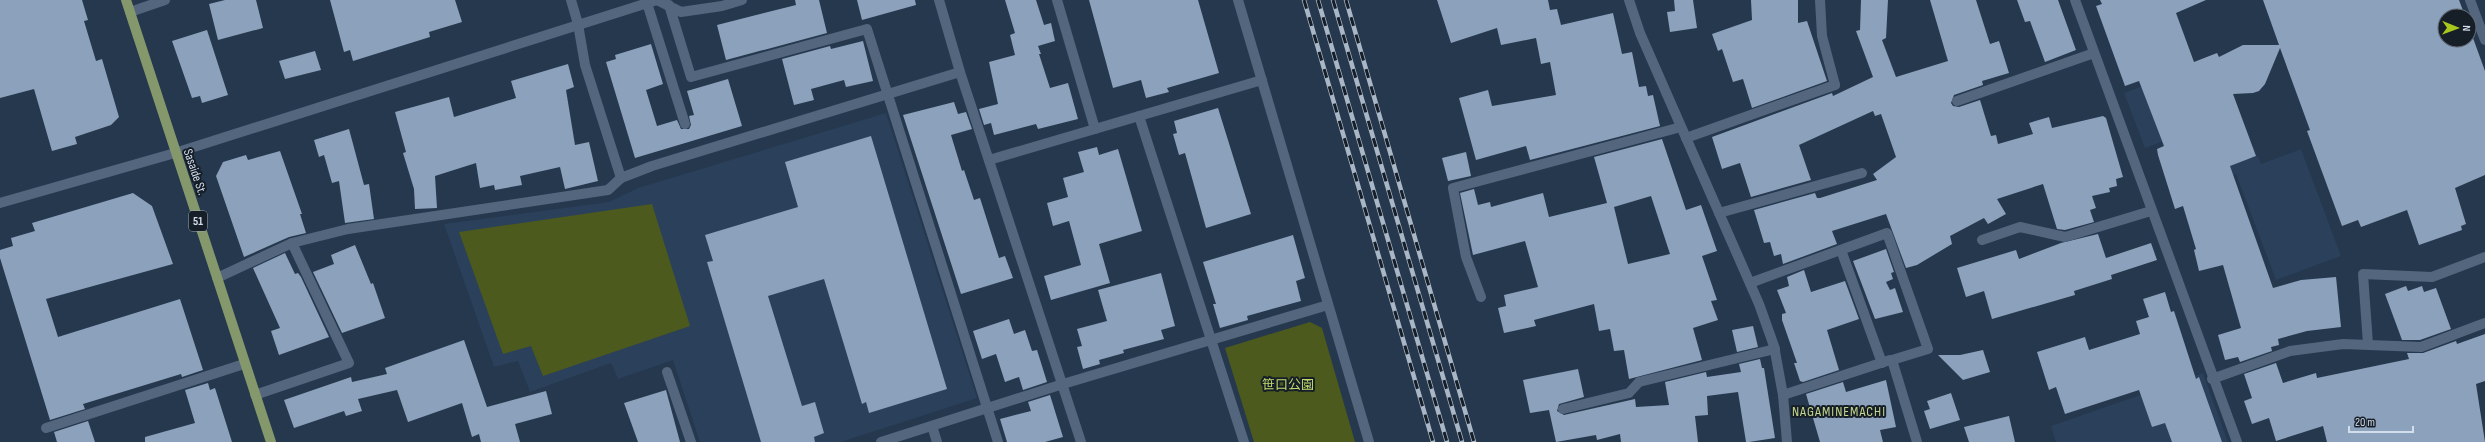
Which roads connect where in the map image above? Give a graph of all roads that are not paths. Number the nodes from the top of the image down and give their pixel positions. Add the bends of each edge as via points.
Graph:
1 (126, 0) edge
2 (166, 0) edge
3 (571, 0) edge
4 (742, 0) edge
5 (939, 0) edge
6 (1057, 0) edge
7 (1238, 0) edge
8 (1629, 0) edge
9 (1820, 0) edge
10 (2075, 0) edge
11 (2470, 0) edge
12 (654, 1) edge
13 (669, 6) junction
14 (130, 12) junction
15 (578, 24) junction
16 (2485, 40) edge
17 (2094, 53) junction
18 (960, 72) junction
19 (1262, 80) junction
20 (886, 94) junction
21 (1957, 101) dead end
22 (1140, 116) junction
23 (685, 124) dead end
24 (1681, 126) junction
25 (1095, 129) junction
26 (1686, 138) junction
27 (175, 153) junction
28 (989, 160) junction
29 (1862, 173) dead end
30 (621, 178) junction
31 (0, 203) edge
32 (2151, 211) junction
33 (1719, 213) junction
34 (1982, 240) dead end
35 (292, 243) junction
36 (1841, 250) junction
37 (2485, 257) edge
38 (217, 278) junction
39 (1750, 283) junction
40 (1481, 297) dead end
41 (1328, 305) junction
42 (2485, 323) edge
43 (1213, 340) junction
44 (2368, 344) junction
45 (1775, 349) junction
46 (1892, 360) junction
47 (1882, 363) junction
48 (244, 364) junction
49 (667, 372) dead end
50 (2212, 379) junction
51 (1063, 384) junction
52 (255, 395) junction
53 (1783, 395) junction
54 (987, 408) junction
55 (1563, 409) dead end
56 (932, 426) junction
57 (46, 428) dead end
58 (271, 442) edge
59 (691, 442) edge
60 (881, 442) edge
61 (937, 442) edge
62 (998, 442) edge
63 (1081, 442) edge
64 (1244, 442) edge
65 (1369, 442) edge
66 (1787, 442) edge
67 (1917, 442) edge
68 (2237, 442) edge

1 - 14 main road, Sasaide St. / 51
2 - 14 street
3 - 15 street
4 - 13 street via 722,6 680,12
5 - 18 street
6 - 25 street
7 - 19 street
8 - 24 street via 1640,33
9 - 26 street via 1822,36 1835,85
10 - 17 street
11 - 16 street
12 - 13 street
12 - 15 street
12 - 23 street
13 - 20 street via 691,77 867,29
14 - 27 main road, Sasaide St. / 51
15 - 27 street
15 - 30 street via 585,65
17 - 21 street
17 - 32 street
18 - 20 street
18 - 28 street
19 - 22 street
19 - 41 street
20 - 30 street via 652,166
20 - 54 street
22 - 25 street
22 - 43 street
24 - 26 street
24 - 40 street via 1453,188 1466,257
25 - 28 street
26 - 33 street
27 - 31 street
27 - 38 main road, Sasaide St. / 51
28 - 51 street
29 - 33 street
30 - 35 street via 608,190 348,229
32 - 34 street via 2065,237 2020,227
32 - 50 street
33 - 39 street
35 - 38 street
35 - 52 street via 349,363
36 - 39 street
36 - 46 street via 1887,233 1928,349
36 - 47 street
37 - 44 street via 2432,277 2363,274
38 - 48 main road, Sasaide St. / 51
39 - 45 street
41 - 43 street
41 - 65 street
42 - 44 street via 2421,347
43 - 51 street
43 - 64 street
44 - 50 street via 2343,344 2290,352
45 - 53 street
45 - 55 street via 1639,382 1629,393
46 - 47 street
46 - 67 street
47 - 53 street
48 - 52 main road, Sasaide St. / 51
48 - 57 street
49 - 59 street
50 - 68 street
51 - 54 street
51 - 63 street
52 - 58 main road, Sasaide St. / 51
53 - 66 street
54 - 56 street
54 - 62 street
56 - 60 street
56 - 61 street

